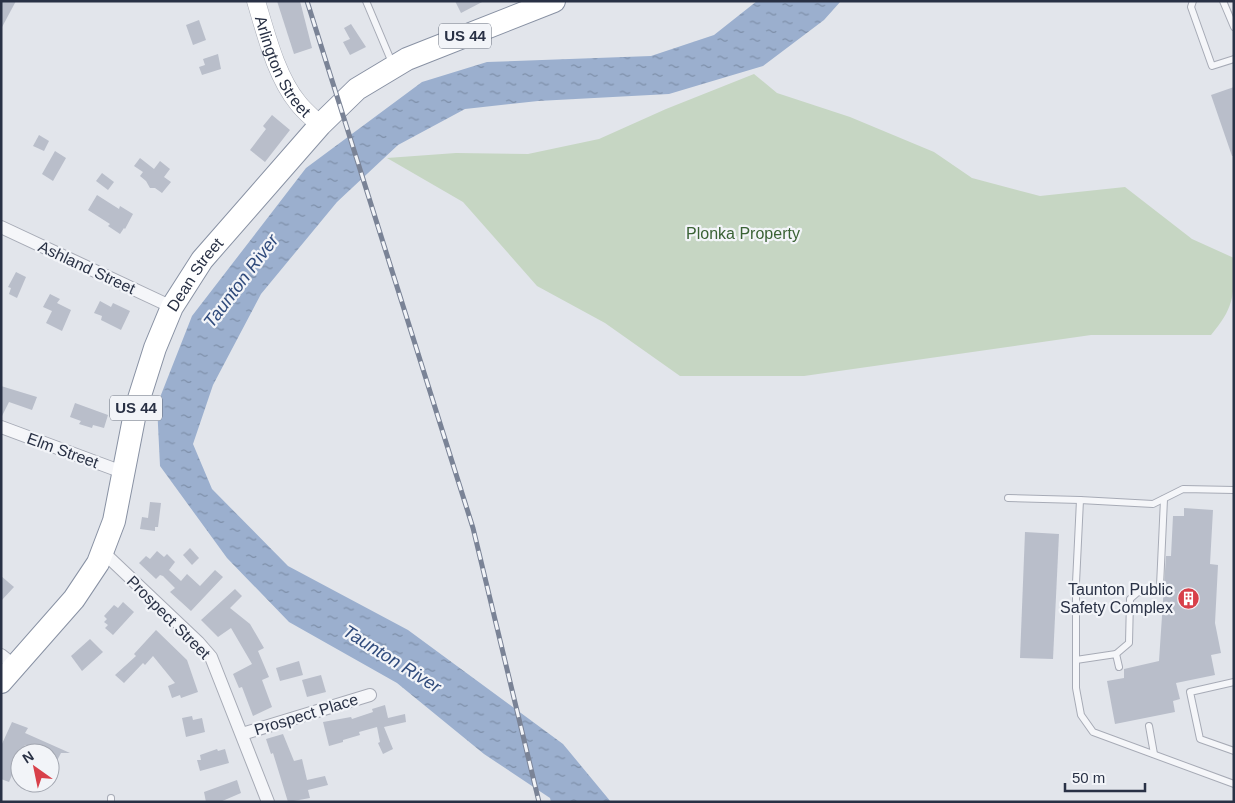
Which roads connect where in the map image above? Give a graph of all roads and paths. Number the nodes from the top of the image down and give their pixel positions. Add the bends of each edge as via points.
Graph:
1 (256, 1) edge
2 (366, 1) edge
3 (554, 1) edge
4 (1193, 1) edge
5 (1223, 1) edge
6 (1234, 27) edge
7 (1234, 59) edge
8 (393, 66) junction
9 (320, 125) junction
10 (1, 227) edge
11 (172, 307) junction
12 (1, 427) edge
13 (125, 473) junction
14 (1234, 490) edge
15 (1008, 498) dead end
16 (1164, 499) junction
17 (1080, 500) junction
18 (103, 552) junction
19 (1116, 654) junction
20 (1076, 660) junction
21 (1119, 667) dead end
22 (6, 668) edge
23 (1234, 682) edge
24 (370, 695) dead end
25 (1149, 726) dead end
26 (242, 734) junction
27 (1234, 751) edge
28 (1154, 754) junction
29 (1234, 784) edge
30 (268, 802) edge

1 - 9 street, Arlington Street via 290,92
2 - 8 lane
3 - 8 highway, Dean Street / US 44
4 - 7 lane via 1191,7 1212,66
5 - 6 lane
8 - 9 highway, Dean Street / US 44 via 349,95
9 - 11 highway, Dean Street / US 44 via 223,234 192,274
10 - 11 street, Ashland Street
11 - 13 highway, Dean Street / US 44 via 136,408
12 - 13 street, Elm Street
13 - 18 highway, Dean Street / US 44 via 114,522
14 - 16 lane via 1183,489
15 - 17 lane
16 - 17 lane via 1153,504
16 - 19 lane via 1160,586 1153,592 1138,592 1130,599 1128,643
17 - 20 lane
18 - 22 highway, Dean Street / US 44 via 81,591
18 - 26 street, Prospect Street via 211,657
19 - 20 lane
19 - 21 lane
20 - 28 lane via 1081,715 1088,728
23 - 27 lane via 1190,692 1200,739
24 - 26 street, Prospect Place
25 - 28 lane
26 - 30 street, Prospect Street
28 - 29 lane

